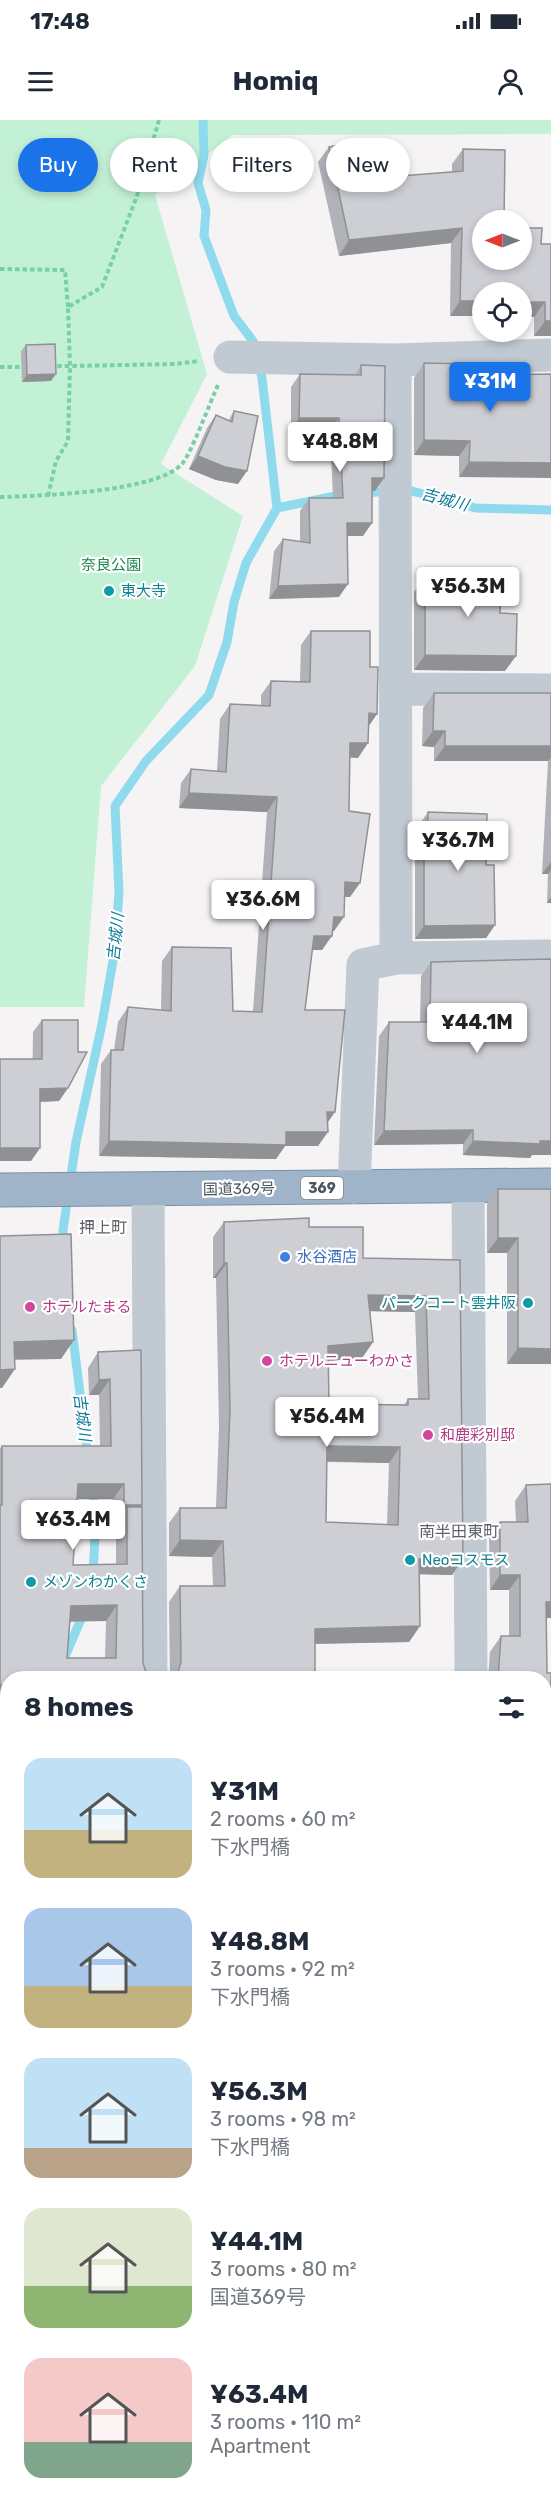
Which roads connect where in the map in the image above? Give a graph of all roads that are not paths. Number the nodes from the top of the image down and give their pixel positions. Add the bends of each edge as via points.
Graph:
1 (551, 355) edge
2 (250, 358) road end
3 (395, 360) junction
4 (396, 689) junction
5 (551, 690) edge
6 (548, 956) dead end
7 (396, 958) junction
8 (551, 1185) edge
9 (354, 1187) junction
10 (468, 1187) junction
11 (0, 1190) edge
12 (148, 1190) junction
13 (151, 1671) edge
14 (471, 1671) edge

1 - 3 street
2 - 3 street
3 - 4 street
4 - 5 street
4 - 7 street
6 - 7 street
7 - 9 street via 363,965
8 - 10 highway, 国道369号 / 369
9 - 10 highway, 国道369号 / 369
9 - 12 highway, 国道369号 / 369
10 - 14 street
11 - 12 highway, 国道369号 / 369
12 - 13 street

